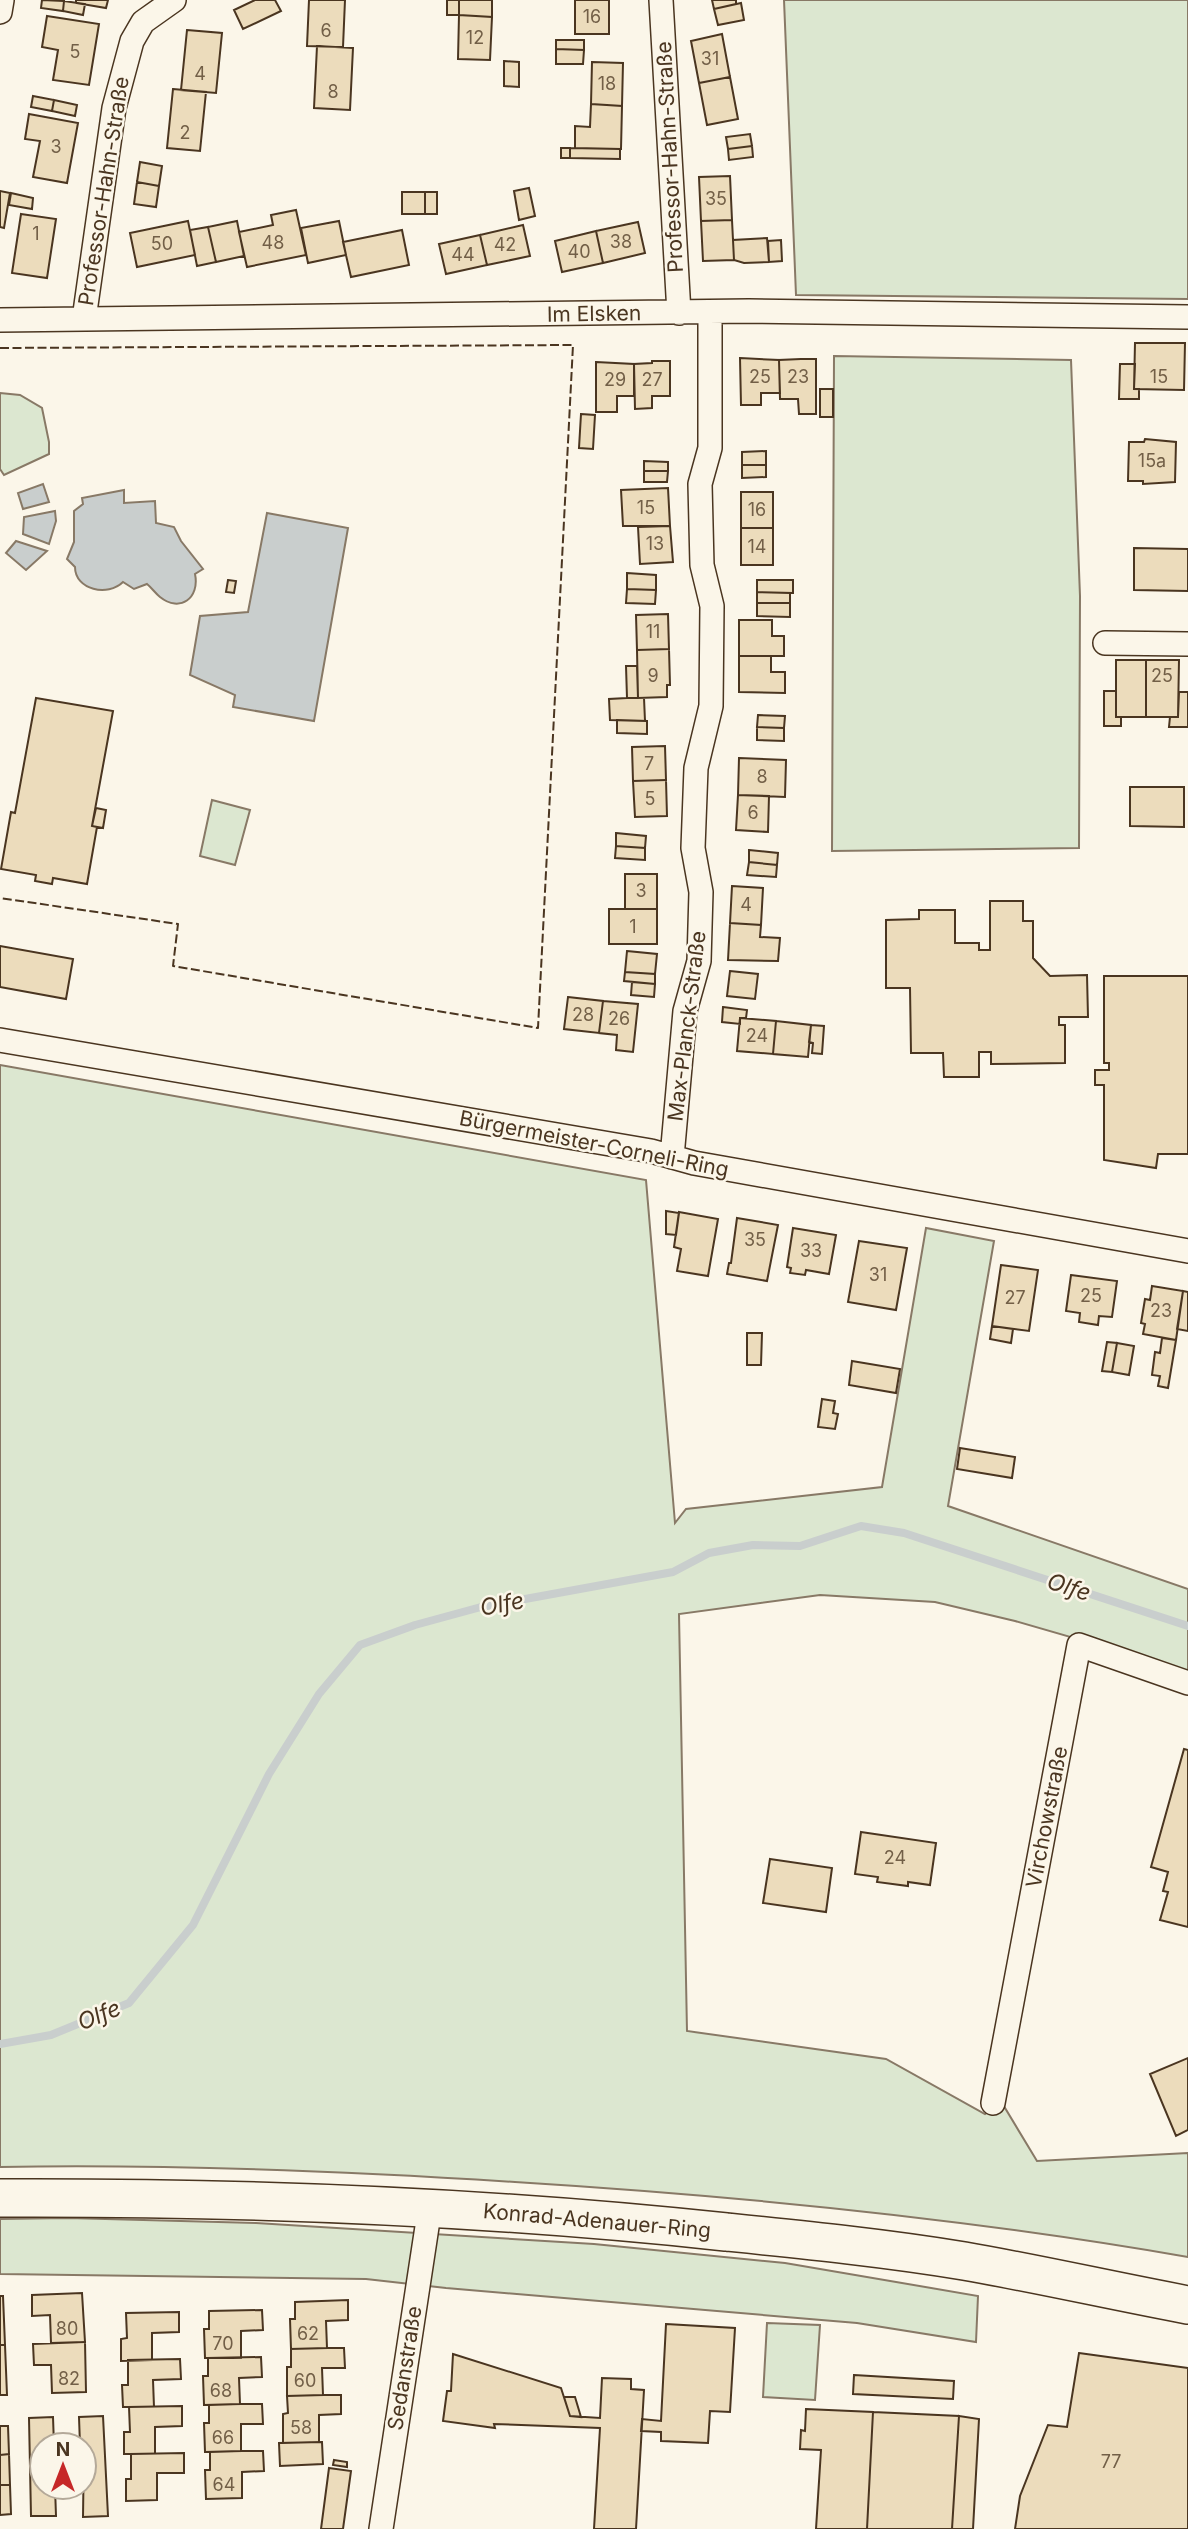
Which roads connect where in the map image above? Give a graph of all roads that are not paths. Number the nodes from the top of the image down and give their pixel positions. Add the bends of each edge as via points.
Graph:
1 (2, 0) edge
2 (174, 0) edge
3 (661, 0) edge
4 (0, 12) edge
5 (709, 312) junction
6 (679, 313) junction
7 (1188, 317) edge
8 (84, 319) junction
9 (0, 320) edge
10 (1105, 643) dead end
11 (1188, 644) edge
12 (0, 1040) edge
13 (672, 1157) junction
14 (1188, 1251) edge
15 (1188, 1683) edge
16 (993, 2103) dead end
17 (0, 2198) edge
18 (429, 2207) junction
19 (1188, 2305) edge
20 (381, 2529) edge

1 - 4 street
2 - 8 street, Professor-Hahn-Straße via 143,22 132,41 114,108
3 - 6 street, Professor-Hahn-Straße
5 - 6 street, Im Elsken
5 - 7 street, Im Elsken
5 - 13 street, Max-Planck-Straße via 710,448 700,484 702,565 712,606 711,706 696,768 693,848 701,892 699,961 685,1011
6 - 8 street, Im Elsken
8 - 9 street, Im Elsken
10 - 11 street
12 - 13 street, Bürgermeister-Corneli-Ring
13 - 14 street, Bürgermeister-Corneli-Ring
15 - 16 street, Virchowstraße via 1079,1645
17 - 18 main road, Konrad-Adenauer-Ring
18 - 19 main road, Konrad-Adenauer-Ring via 606,2219 963,2261
18 - 20 street, Sedanstraße

